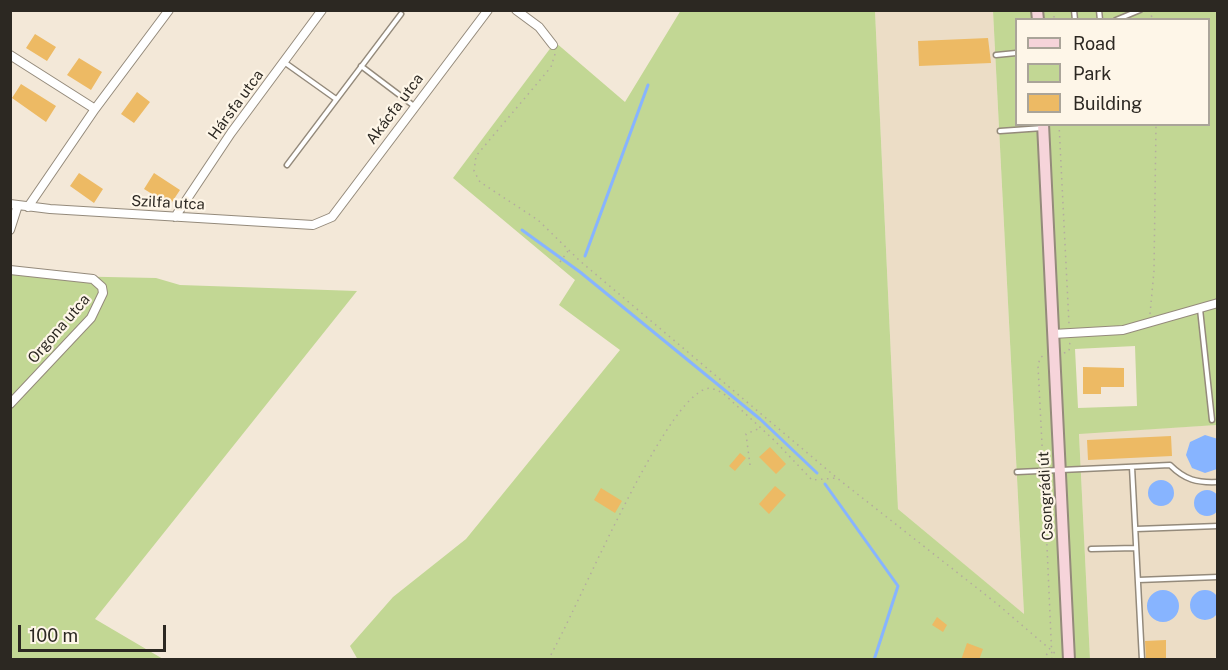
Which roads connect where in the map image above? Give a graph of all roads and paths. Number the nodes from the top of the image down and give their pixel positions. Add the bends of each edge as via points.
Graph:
1 (169, 10) edge
2 (322, 10) edge
3 (488, 10) edge
4 (516, 10) edge
5 (1140, 10) edge
6 (401, 14) dead end
7 (1121, 18) edge
8 (553, 45) joint
9 (1015, 53) edge
10 (10, 55) edge
11 (996, 55) dead end
12 (284, 62) junction
13 (361, 66) junction
14 (336, 99) junction
15 (414, 106) junction
16 (94, 110) junction
17 (1043, 126) edge
18 (1156, 126) edge
19 (1000, 131) dead end
20 (286, 165) dead end
21 (14, 204) edge
22 (28, 207) junction
23 (175, 217) junction
24 (323, 223) joint
25 (10, 230) edge
26 (569, 250) junction
27 (560, 262) dead end
28 (10, 270) edge
29 (1218, 303) edge
30 (1200, 309) junction
31 (1149, 324) junction
32 (1053, 334) junction
33 (10, 404) edge
34 (1212, 420) dead end
35 (759, 428) junction
36 (750, 465) dead end
37 (1132, 467) junction
38 (1060, 470) junction
39 (1017, 472) dead end
40 (837, 478) junction
41 (1218, 482) edge
42 (1218, 526) edge
43 (1136, 529) junction
44 (1136, 548) junction
45 (1091, 549) dead end
46 (1218, 577) edge
47 (1138, 580) junction
48 (1049, 650) junction
49 (1069, 659) edge
50 (548, 660) edge
51 (1043, 660) edge
52 (1142, 660) edge

1 - 16 street
2 - 12 street, Hársfa utca
3 - 15 street, Akácfa utca
4 - 8 street via 539,27
5 - 7 lane
6 - 13 lane
8 - 26 path via 555,59 551,67 476,156 474,171 480,182 538,220
9 - 11 lane
10 - 16 street
12 - 14 lane
12 - 23 street, Hársfa utca
13 - 14 lane
13 - 15 lane
14 - 20 lane
15 - 24 street, Akácfa utca
16 - 22 street
17 - 19 lane
17 - 32 main road, Csongrádi út
18 - 31 path via 1154,271
21 - 22 street, Szilfa utca
21 - 25 street
22 - 23 street, Szilfa utca
23 - 24 street, Szilfa utca
26 - 27 path
26 - 40 path
28 - 33 street, Orgona utca via 93,279 103,293 91,318
29 - 30 street
30 - 31 street
30 - 34 lane
31 - 32 street via 1099,333
32 - 38 main road, Csongrádi út
35 - 36 path via 746,434
35 - 40 path via 812,480
35 - 50 path via 714,388 703,390 683,409 663,436
37 - 38 lane
37 - 41 lane via 1170,465 1196,482
37 - 43 lane
38 - 39 lane
38 - 49 main road, Csongrádi út
40 - 48 path via 996,603
42 - 43 lane
43 - 44 lane
44 - 45 lane
44 - 47 lane
46 - 47 lane
47 - 52 lane
48 - 49 path
48 - 51 path

